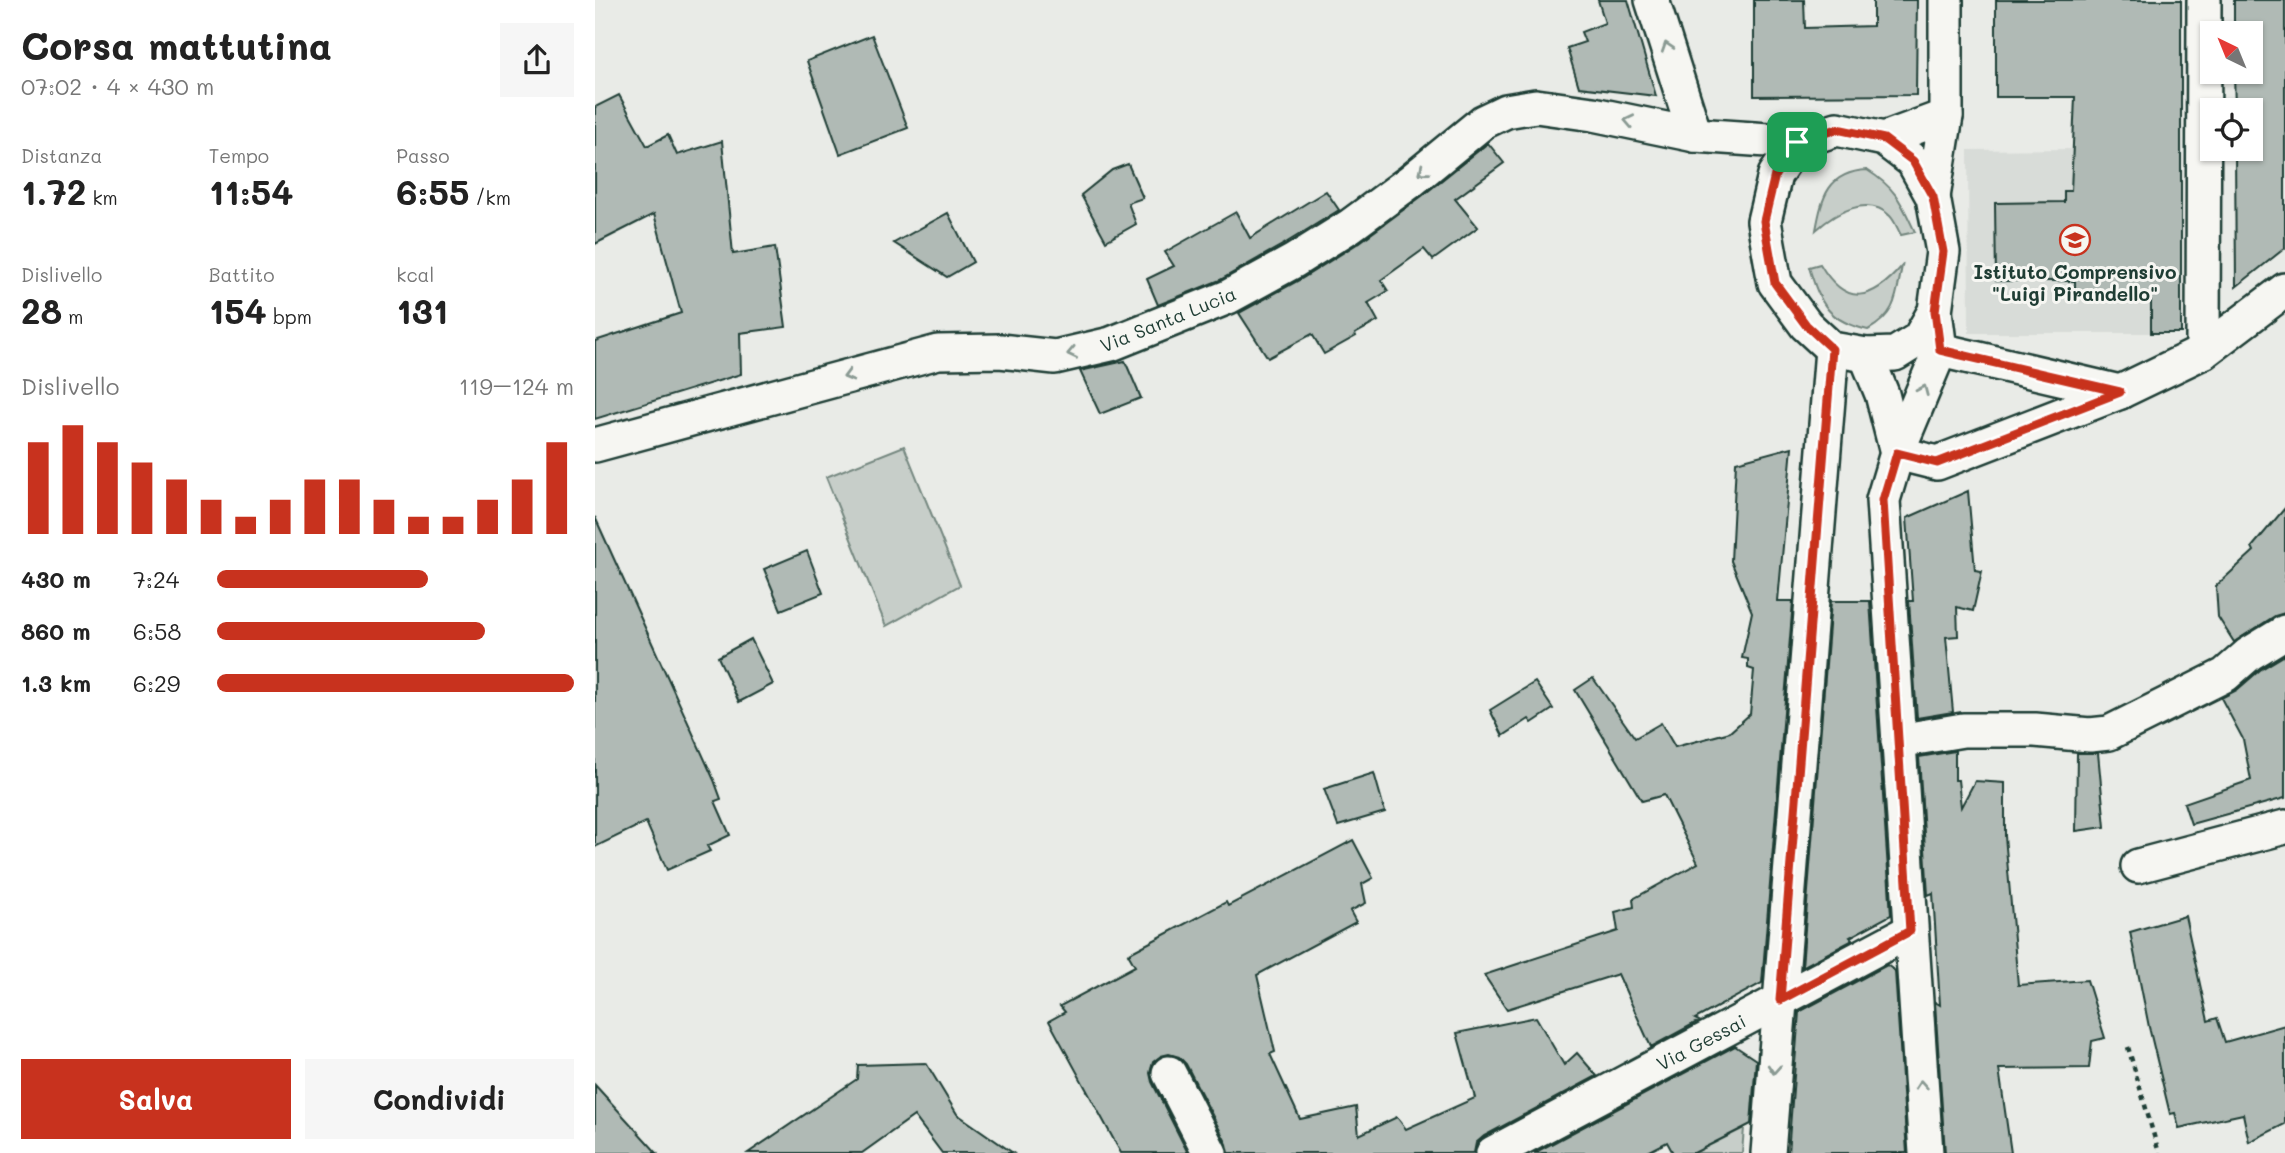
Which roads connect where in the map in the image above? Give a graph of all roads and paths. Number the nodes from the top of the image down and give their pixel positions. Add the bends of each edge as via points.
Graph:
1 (1652, 0) edge
2 (1946, 0) edge
3 (2204, 0) edge
4 (1946, 116) junction
5 (1695, 135) junction
6 (1884, 139) junction
7 (1797, 142) junction
8 (1933, 197) junction
9 (2285, 291) edge
10 (1935, 311) junction
11 (1832, 349) junction
12 (1940, 350) junction
13 (2203, 352) junction
14 (1866, 355) junction
15 (2120, 392) junction
16 (595, 445) edge
17 (1897, 453) junction
18 (2285, 632) edge
19 (1898, 741) junction
20 (2285, 827) edge
21 (2138, 866) dead end
22 (1910, 931) junction
23 (1780, 1000) junction
24 (2128, 1047) dead end
25 (1169, 1073) dead end
26 (1210, 1153) edge
27 (1493, 1153) edge
28 (1768, 1153) edge
29 (1926, 1153) edge
30 (2158, 1153) edge

5 -> 1 street
2 - 4 street
3 - 13 street
4 - 6 street
4 - 8 street
5 - 7 street, Via Santa Lucia
5 -> 16 street, Via Santa Lucia via 1536,106 1506,111 1483,122 1381,203 1294,261 1228,297 1111,344 1055,357 1000,351 938,352
6 - 7 street via 1837,129
6 - 8 street via 1913,161
7 - 11 street via 1775,175 1764,221 1769,254 1775,283 1806,325
8 - 10 street via 1943,252
9 - 13 street
10 - 12 street
10 - 14 street via 1919,339 1895,354
11 - 14 street
11 - 23 street
12 - 15 street
17 -> 12 street
13 - 15 street
14 - 17 street
15 - 17 street via 1937,463
17 - 19 street via 1883,500
18 - 19 street via 2225,675 2109,733 1963,730
19 - 22 street
20 - 21 street
22 - 23 street, Via Gessai
29 -> 22 street
23 - 27 street, Via Gessai
23 -> 28 street
24 - 30 path
25 - 26 street

